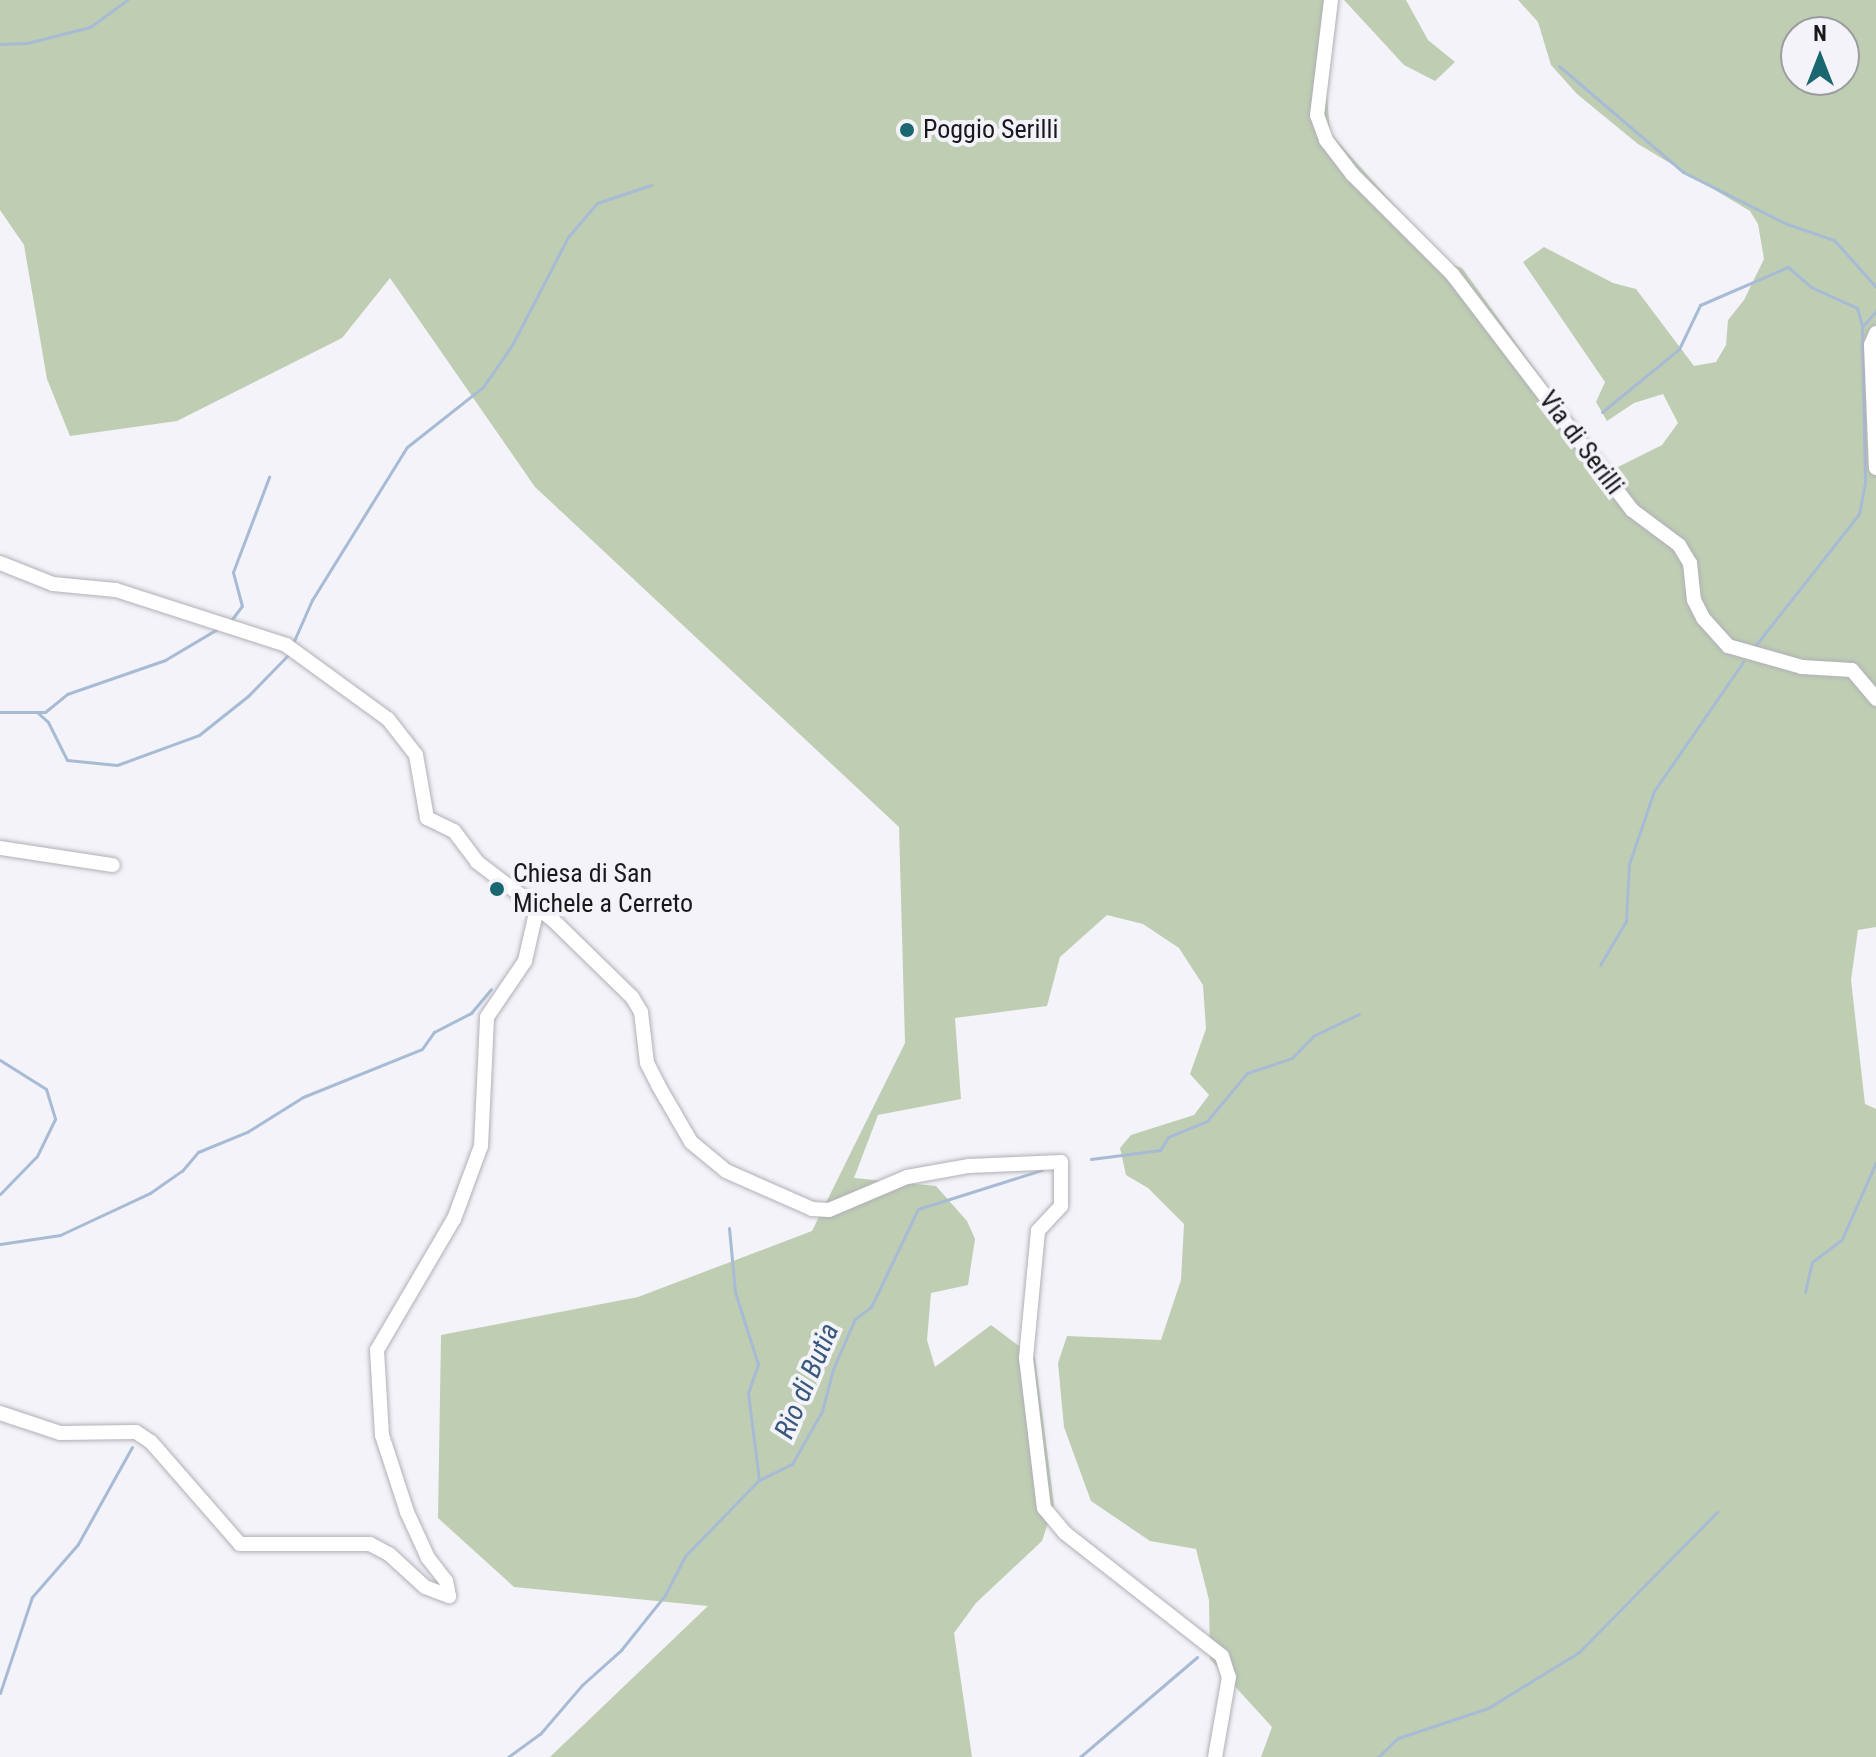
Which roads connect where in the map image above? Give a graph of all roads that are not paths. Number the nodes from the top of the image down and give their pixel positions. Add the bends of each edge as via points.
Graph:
1 (1331, 0) edge
2 (1876, 333) edge
3 (1876, 468) edge
4 (0, 563) edge
5 (1876, 699) edge
6 (0, 848) edge
7 (113, 865) dead end
8 (537, 908) junction
9 (0, 1413) edge
10 (1215, 1757) edge

1 - 5 street, Via di Serilli via 1317,115 1326,140 1353,175 1453,275 1632,510 1679,545 1690,563 1694,600 1728,646 1802,667 1852,670
2 - 3 street via 1871,345
4 - 8 street via 53,584 116,590 292,649 360,696 406,737 420,766 427,818 454,831 477,862
6 - 7 street
8 - 9 street via 525,961 487,1017 481,1146 454,1219 377,1350 382,1435 407,1512 428,1558 446,1581 449,1596 425,1587 370,1544 240,1544 151,1442 136,1432 60,1433
8 - 10 street via 632,997 641,1012 647,1063 658,1085 691,1142 726,1171 812,1209 829,1210 907,1177 969,1166 1061,1162 1061,1206 1038,1231 1026,1358 1044,1508 1065,1533 1222,1656 1229,1677

